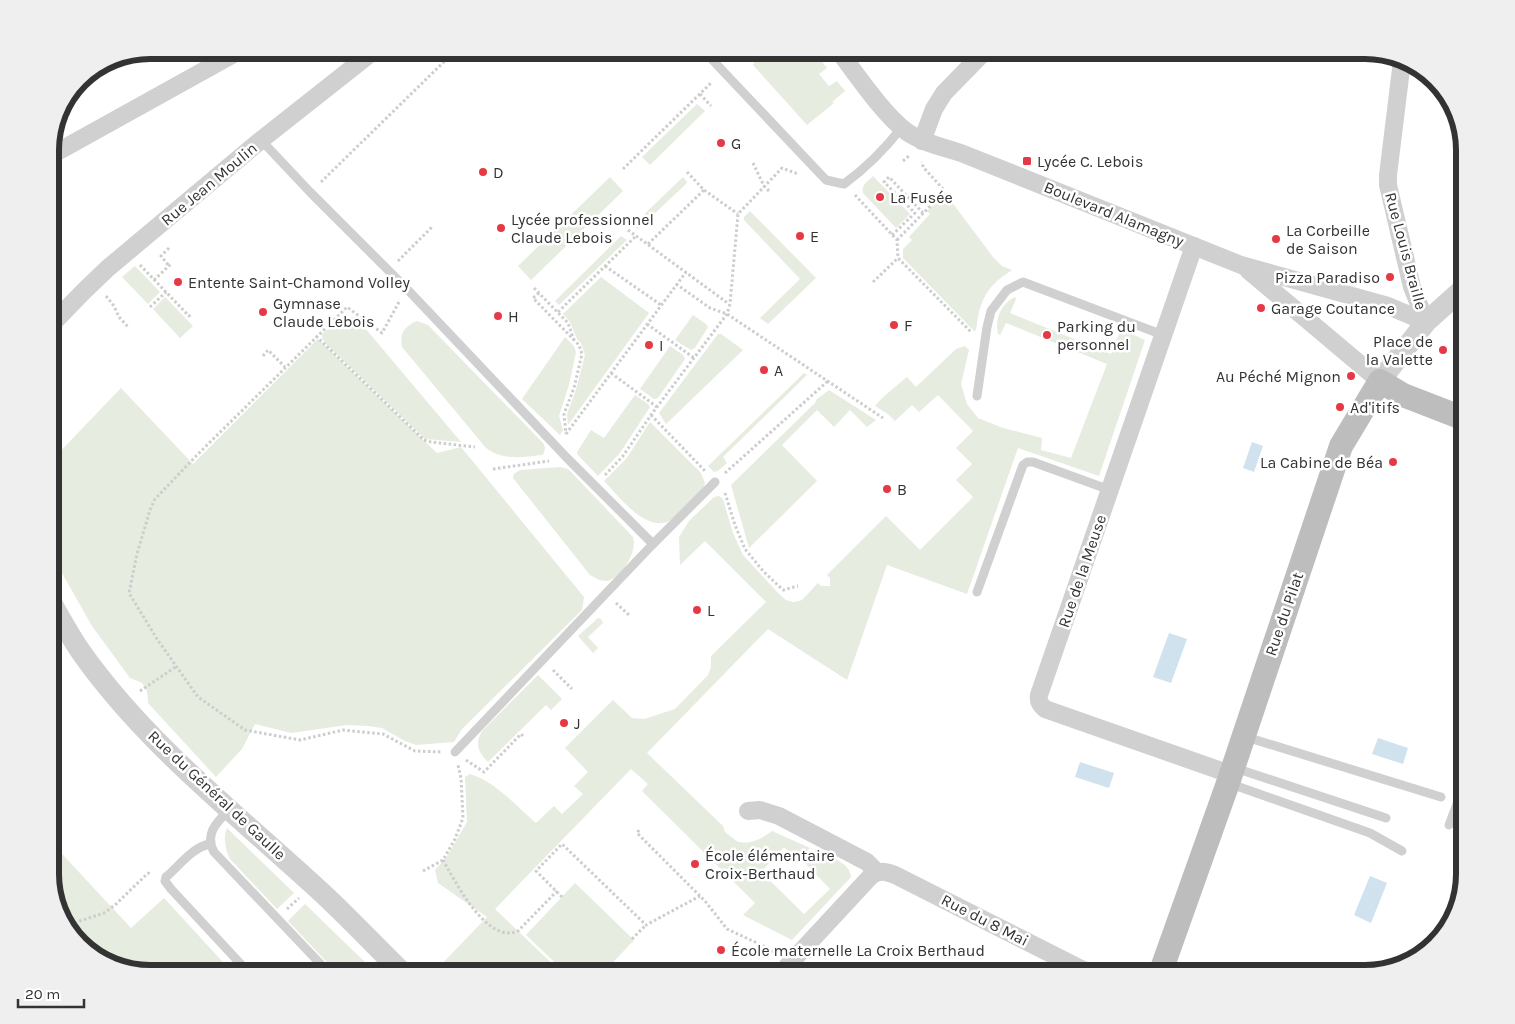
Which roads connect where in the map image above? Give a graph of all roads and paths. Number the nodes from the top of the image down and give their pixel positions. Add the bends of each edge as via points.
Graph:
1 (225, 59) edge
2 (364, 59) edge
3 (447, 59) edge
4 (711, 59) edge
5 (845, 59) edge
6 (977, 59) edge
7 (1401, 66) edge
8 (723, 72) junction
9 (700, 94) junction
10 (711, 106) dead end
11 (902, 127) junction
12 (261, 140) junction
13 (921, 149) junction
14 (59, 151) edge
15 (753, 163) dead end
16 (623, 169) dead end
17 (687, 172) dead end
18 (826, 180) junction
19 (844, 184) junction
20 (764, 186) junction
21 (704, 190) junction
22 (310, 192) junction
23 (770, 192) dead end
24 (923, 213) junction
25 (738, 214) junction
26 (432, 228) dead end
27 (628, 230) dead end
28 (892, 235) junction
29 (636, 236) junction
30 (897, 240) junction
31 (162, 241) dead end
32 (648, 244) junction
33 (1194, 246) junction
34 (169, 248) junction
35 (128, 251) junction
36 (173, 253) dead end
37 (898, 258) junction
38 (1241, 264) junction
39 (605, 266) junction
40 (388, 270) junction
41 (686, 272) junction
42 (154, 280) junction
43 (873, 282) dead end
44 (676, 284) junction
45 (534, 288) dead end
46 (407, 289) junction
47 (166, 292) junction
48 (538, 293) junction
49 (103, 294) dead end
50 (1456, 295) edge
51 (730, 304) junction
52 (661, 305) junction
53 (150, 307) dead end
54 (558, 312) junction
55 (191, 314) dead end
56 (727, 314) junction
57 (59, 317) edge
58 (1426, 322) junction
59 (647, 324) junction
60 (129, 328) dead end
61 (1164, 335) junction
62 (316, 336) junction
63 (575, 341) junction
64 (984, 345) junction
65 (263, 356) dead end
66 (694, 358) junction
67 (285, 367) junction
68 (611, 373) junction
69 (828, 381) junction
70 (1380, 381) junction
71 (976, 396) dead end
72 (657, 407) junction
73 (651, 415) junction
74 (1456, 416) edge
75 (884, 418) dead end
76 (678, 436) dead end
77 (675, 440) junction
78 (475, 448) dead end
79 (568, 459) junction
80 (492, 469) dead end
81 (716, 482) junction
82 (594, 486) junction
83 (1110, 490) junction
84 (653, 544) junction
85 (798, 586) dead end
86 (976, 592) dead end
87 (59, 615) edge
88 (543, 661) junction
89 (176, 666) junction
90 (145, 688) dead end
91 (572, 689) dead end
92 (1243, 736) junction
93 (524, 737) dead end
94 (455, 752) junction
95 (1230, 775) junction
96 (1441, 797) dead end
97 (1456, 807) edge
98 (230, 809) junction
99 (748, 811) dead end
100 (1386, 818) dead end
101 (1449, 825) dead end
102 (639, 830) dead end
103 (210, 844) junction
104 (1402, 851) dead end
105 (443, 860) junction
106 (423, 871) dead end
107 (877, 872) junction
108 (165, 881) junction
109 (557, 891) junction
110 (562, 896) dead end
111 (700, 896) junction
112 (73, 923) edge
113 (646, 925) junction
114 (632, 939) dead end
115 (768, 948) dead end
116 (242, 965) edge
117 (321, 965) edge
118 (394, 965) edge
119 (788, 965) edge
120 (1073, 965) edge
121 (1163, 965) edge

1 - 14 street
2 - 12 street, Rue Jean Moulin
3 - 22 path
4 - 8 lane
5 - 11 street, Boulevard Alamagny
6 - 13 street via 944,93 934,109
7 - 58 street, Rue Louis Braille via 1388,186 1412,287
8 - 9 path
8 - 18 lane
9 - 10 path
9 - 16 path
11 - 13 street, Boulevard Alamagny
11 - 19 lane via 865,168
12 - 22 lane
12 - 35 street, Rue Jean Moulin
13 - 24 path via 924,168 944,190
13 - 33 street, Boulevard Alamagny via 961,153
15 - 20 path
17 - 21 path
18 - 19 lane
18 - 20 path via 782,168
19 - 28 path
20 - 23 path
20 - 25 path
21 - 25 path
21 - 32 path
22 - 40 lane
24 - 28 path via 888,177 884,182 915,213
24 - 30 path
25 - 51 path
26 - 40 path
27 - 29 path
28 - 30 path
29 - 32 path
29 - 39 path
30 - 37 path
31 - 34 path
32 - 41 path
33 - 38 street, Boulevard Alamagny
33 - 61 street, Rue de la Meuse
34 - 36 path
34 - 42 path via 161,256 171,264
35 - 42 path
35 - 57 street, Rue Jean Moulin
37 - 43 path
37 - 64 path
38 - 58 street, Boulevard Alamagny via 1388,306
38 - 70 street
39 - 52 path
39 - 54 path
40 - 46 lane
41 - 44 path
41 - 51 path
42 - 47 path
44 - 52 path
44 - 56 path via 710,308
45 - 48 path
46 - 62 path via 382,333 348,307
46 - 79 lane
47 - 53 path
47 - 55 path via 189,316
48 - 54 path
48 - 63 path via 533,298
49 - 60 path
50 - 58 street, Rue du Pilat
51 - 56 path
52 - 59 path
54 - 63 path via 568,323
56 - 66 path
56 - 69 path
58 - 70 street, Rue du Pilat
59 - 66 path
59 - 68 path
61 - 64 lane via 1023,282 1007,290 991,311
61 - 83 street, Rue de la Meuse
62 - 67 path
62 - 78 path via 424,440
63 - 68 path via 582,354 564,414 566,435
64 - 71 lane
65 - 67 path via 268,350
66 - 72 path
67 - 89 path via 155,499 150,510 129,593
68 - 72 path
69 - 75 path
69 - 81 path
70 - 74 main road via 1403,396
70 - 92 main road, Rue du Pilat via 1341,446
72 - 73 path
73 - 77 path
73 - 82 path via 623,456
76 - 77 path
77 - 81 path
79 - 80 path
79 - 82 lane
81 - 84 lane
81 - 85 path via 726,495 745,549 783,590
82 - 84 lane
83 - 86 lane via 1033,462 1023,465
83 - 95 street, Rue de la Meuse via 1039,695 1040,705
84 - 88 lane
87 - 98 street, Rue du Général de Gaulle via 101,679 154,739
88 - 91 path
88 - 94 lane
89 - 90 path
89 - 94 path via 198,697 245,730 300,740 343,730 383,734 415,752
92 - 95 main road, Rue du Pilat
92 - 96 lane
93 - 94 path via 521,734 484,772
94 - 105 path via 461,778 463,818
95 - 100 lane
95 - 104 lane via 1370,833
95 - 121 main road, Rue du Pilat
97 - 101 lane
98 - 103 lane via 215,825
98 - 118 street, Rue du Général de Gaulle via 312,883
99 - 107 street, Rue du 8 Mai via 760,810 779,816 867,862
102 - 111 path via 636,833
103 - 108 lane via 192,853
103 - 117 lane
105 - 106 path
105 - 109 path via 465,899 489,925 506,933 518,931
107 - 119 street
107 - 120 street, Rue du 8 Mai via 895,875
108 - 112 path via 159,882 148,873 109,910
108 - 116 lane
109 - 110 path
109 - 113 path via 536,871 562,844
111 - 113 path
111 - 115 path via 727,929
113 - 114 path

